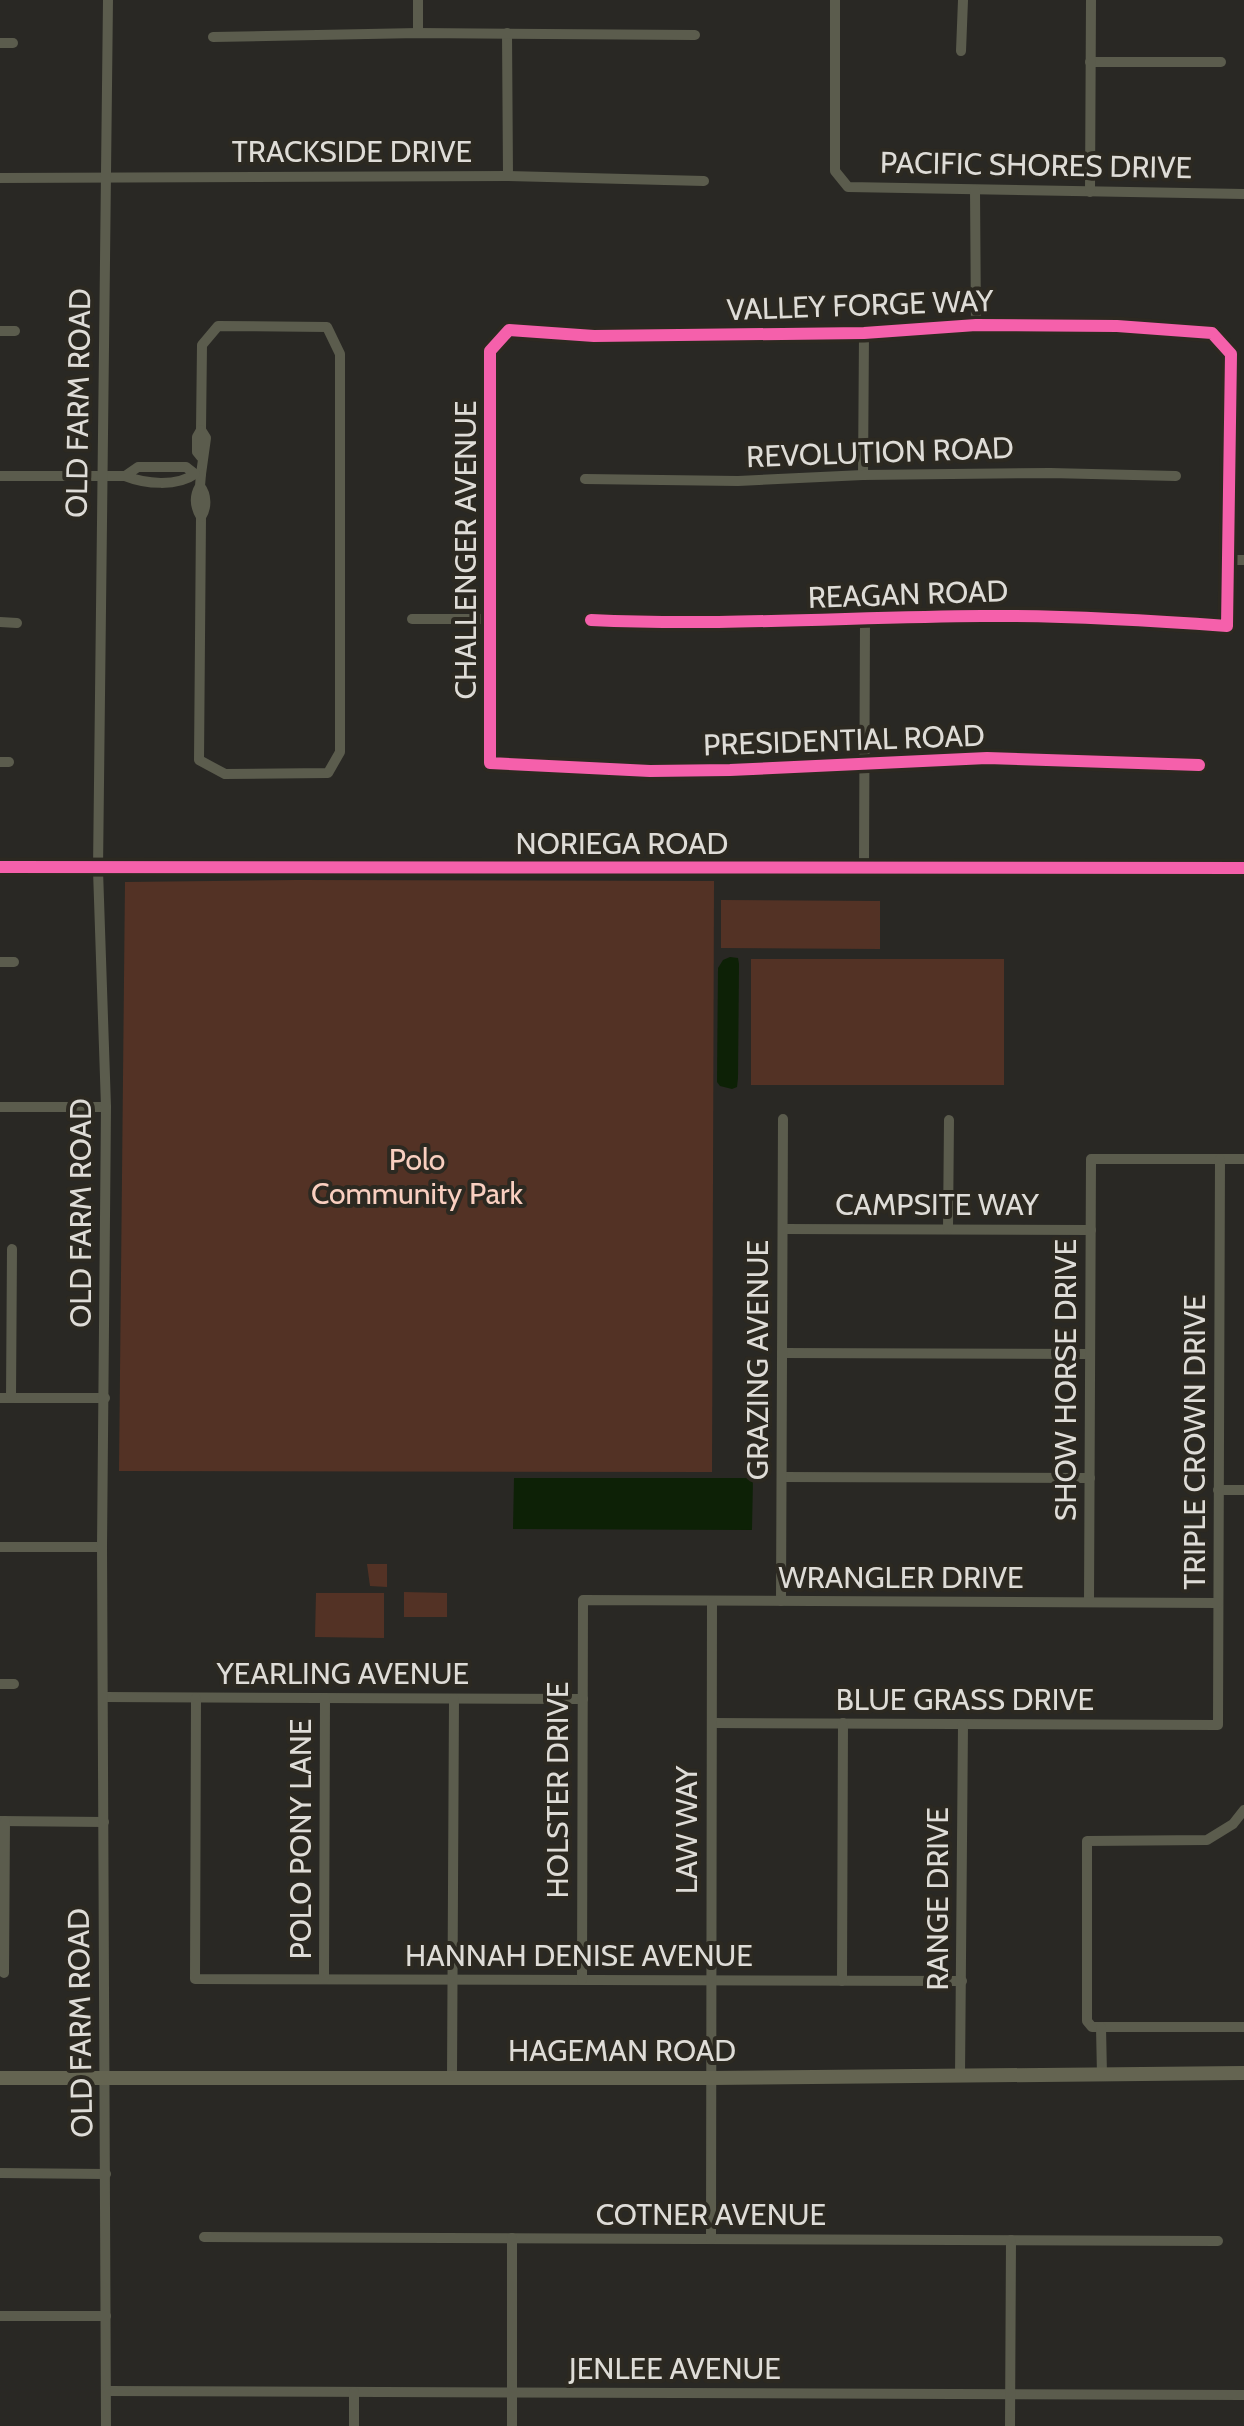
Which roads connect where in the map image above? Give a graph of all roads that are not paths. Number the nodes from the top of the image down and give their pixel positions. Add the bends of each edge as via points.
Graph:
1 (108, 0) edge
2 (418, 0) edge
3 (835, 0) edge
4 (963, 0) edge
5 (1091, 0) edge
6 (418, 32) junction
7 (507, 34) junction
8 (695, 35) dead end
9 (213, 37) dead end
10 (961, 51) dead end
11 (1090, 62) junction
12 (1221, 62) dead end
13 (106, 176) junction
14 (508, 176) junction
15 (0, 178) edge
16 (704, 181) dead end
17 (975, 190) junction
18 (1090, 192) junction
19 (1244, 194) edge
20 (976, 325) junction
21 (0, 331) edge
22 (15, 331) dead end
23 (864, 333) junction
24 (500, 340) joint
25 (863, 474) junction
26 (0, 476) edge
27 (102, 476) junction
28 (1176, 476) dead end
29 (199, 478) junction
30 (585, 479) dead end
31 (1227, 560) junction
32 (1244, 560) edge
33 (412, 619) dead end
34 (490, 619) junction
35 (591, 620) dead end
36 (865, 620) junction
37 (0, 622) edge
38 (17, 623) dead end
39 (490, 763) joint
40 (864, 764) junction
41 (1199, 764) dead end
42 (0, 867) edge
43 (864, 867) junction
44 (1244, 868) edge
45 (98, 870) junction
46 (0, 962) edge
47 (14, 962) dead end
48 (0, 1107) edge
49 (106, 1107) junction
50 (783, 1119) dead end
51 (949, 1120) dead end
52 (1220, 1159) junction
53 (1244, 1159) edge
54 (783, 1228) junction
55 (948, 1229) junction
56 (1091, 1230) junction
57 (12, 1249) dead end
58 (782, 1353) junction
59 (1090, 1354) junction
60 (6, 1398) edge
61 (105, 1398) junction
62 (782, 1477) junction
63 (1090, 1478) junction
64 (1218, 1490) junction
65 (1244, 1490) edge
66 (0, 1547) edge
67 (102, 1547) junction
68 (583, 1600) joint
69 (712, 1601) junction
70 (781, 1601) junction
71 (1089, 1602) junction
72 (1218, 1603) junction
73 (0, 1684) edge
74 (14, 1684) dead end
75 (104, 1698) junction
76 (196, 1698) junction
77 (325, 1698) junction
78 (454, 1698) junction
79 (583, 1699) junction
80 (712, 1723) junction
81 (843, 1723) junction
82 (962, 1724) junction
83 (1218, 1724) joint
84 (1242, 1815) edge
85 (2, 1821) edge
86 (104, 1822) junction
87 (4, 1973) dead end
88 (324, 1979) junction
89 (453, 1980) junction
90 (582, 1980) junction
91 (710, 1980) junction
92 (842, 1981) junction
93 (962, 1982) junction
94 (1244, 2026) edge
95 (1101, 2028) junction
96 (1102, 2074) junction
97 (1244, 2074) edge
98 (960, 2076) junction
99 (105, 2077) junction
100 (452, 2077) junction
101 (0, 2078) edge
102 (712, 2078) junction
103 (0, 2173) edge
104 (106, 2174) junction
105 (204, 2237) dead end
106 (512, 2238) junction
107 (711, 2238) junction
108 (1011, 2240) junction
109 (1218, 2240) dead end
110 (0, 2316) edge
111 (106, 2316) junction
112 (106, 2391) junction
113 (354, 2392) junction
114 (512, 2392) junction
115 (1010, 2394) junction
116 (1244, 2395) edge
117 (106, 2426) edge
118 (354, 2426) edge
119 (512, 2426) edge
120 (1010, 2426) edge

1 - 13 street, OLD FARM ROAD
2 - 6 street
3 - 17 street, PACIFIC SHORES DRIVE via 835,171 848,187
4 - 10 street
5 - 11 street
6 - 7 street
6 - 9 street
7 - 8 street
7 - 14 street
11 - 12 street
11 - 18 street
13 - 14 street, TRACKSIDE DRIVE
13 - 15 street, TRACKSIDE DRIVE
13 - 27 street, OLD FARM ROAD
14 - 16 street, TRACKSIDE DRIVE
17 - 18 street, PACIFIC SHORES DRIVE
17 - 20 street
18 - 19 street, PACIFIC SHORES DRIVE
20 - 23 street, VALLEY FORGE WAY
20 - 31 street, VALLEY FORGE WAY via 1212,333 1230,354
21 - 22 street
23 - 24 street, VALLEY FORGE WAY via 594,336 509,330
23 - 25 street
24 - 34 street, CHALLENGER AVENUE via 490,351
25 - 28 street, REVOLUTION ROAD
25 - 30 street, REVOLUTION ROAD via 738,482
26 - 27 street
27 - 29 street via 138,482
27 - 45 street, OLD FARM ROAD
29 - 29 street via 206,438 202,345 218,326 328,327 340,354 340,752 328,773 225,774 199,760
31 - 32 street
31 - 36 street, REAGAN ROAD via 1226,626 1066,616
33 - 34 street
34 - 39 street, CHALLENGER AVENUE
35 - 36 street, REAGAN ROAD
36 - 40 street
37 - 38 street
39 - 40 street, PRESIDENTIAL ROAD via 650,771
40 - 41 street, PRESIDENTIAL ROAD via 1068,758
40 - 43 street
42 - 45 street, NORIEGA ROAD
43 - 44 street, NORIEGA ROAD
43 - 45 street, NORIEGA ROAD
45 - 49 street, OLD FARM ROAD
46 - 47 street
48 - 49 street
49 - 61 street, OLD FARM ROAD
50 - 54 street, GRAZING AVENUE
51 - 55 street
52 - 53 street
52 - 56 street, SHOW HORSE DRIVE via 1091,1158
52 - 64 street, TRIPLE CROWN DRIVE
54 - 55 street, CAMPSITE WAY
54 - 58 street, GRAZING AVENUE
55 - 56 street, CAMPSITE WAY
56 - 59 street, SHOW HORSE DRIVE
57 - 60 street
58 - 59 street
58 - 62 street, GRAZING AVENUE
59 - 63 street, SHOW HORSE DRIVE
60 - 61 street
61 - 67 street, OLD FARM ROAD
62 - 63 street
62 - 70 street, GRAZING AVENUE
63 - 71 street, SHOW HORSE DRIVE
64 - 65 street
64 - 72 street, TRIPLE CROWN DRIVE
66 - 67 street
67 - 75 street, OLD FARM ROAD
68 - 69 street, WRANGLER DRIVE
68 - 79 street, HOLSTER DRIVE
69 - 70 street, WRANGLER DRIVE
69 - 80 street, LAW WAY
70 - 71 street, WRANGLER DRIVE
71 - 72 street, WRANGLER DRIVE
72 - 83 street, TRIPLE CROWN DRIVE
73 - 74 street
75 - 76 street, YEARLING AVENUE
75 - 86 street, OLD FARM ROAD
76 - 77 street, YEARLING AVENUE
76 - 88 street, HANNAH DENISE AVENUE via 196,1978
77 - 78 street, YEARLING AVENUE
77 - 88 street, POLO PONY LANE
78 - 79 street, YEARLING AVENUE
78 - 89 street
79 - 90 street, HOLSTER DRIVE
80 - 81 street, BLUE GRASS DRIVE
80 - 91 street, LAW WAY
81 - 82 street, BLUE GRASS DRIVE
81 - 92 street
82 - 83 street, BLUE GRASS DRIVE
82 - 93 street, RANGE DRIVE
84 - 95 street via 1195,1842 1087,1841 1086,2022
85 - 86 street
85 - 87 street
86 - 99 street, OLD FARM ROAD
88 - 89 street, HANNAH DENISE AVENUE
89 - 90 street, HANNAH DENISE AVENUE
89 - 100 street
90 - 91 street, HANNAH DENISE AVENUE
91 - 92 street, HANNAH DENISE AVENUE
91 - 102 street, LAW WAY
92 - 93 street, HANNAH DENISE AVENUE
93 - 98 street, RANGE DRIVE
94 - 95 street
95 - 96 street
96 - 97 main road, HAGEMAN ROAD
96 - 98 main road, HAGEMAN ROAD
98 - 102 main road, HAGEMAN ROAD
99 - 100 main road, HAGEMAN ROAD
99 - 101 main road, HAGEMAN ROAD
99 - 104 street, OLD FARM ROAD
100 - 102 main road, HAGEMAN ROAD
102 - 107 street, LAW WAY
103 - 104 street
104 - 111 street, OLD FARM ROAD
105 - 106 street, COTNER AVENUE
106 - 107 street, COTNER AVENUE
106 - 114 street
107 - 108 street, COTNER AVENUE
108 - 109 street, COTNER AVENUE
108 - 115 street
110 - 111 street
111 - 112 street, OLD FARM ROAD
112 - 113 street, JENLEE AVENUE
112 - 117 street, OLD FARM ROAD
113 - 114 street, JENLEE AVENUE
113 - 118 street
114 - 115 street, JENLEE AVENUE
114 - 119 street
115 - 116 street, JENLEE AVENUE
115 - 120 street

